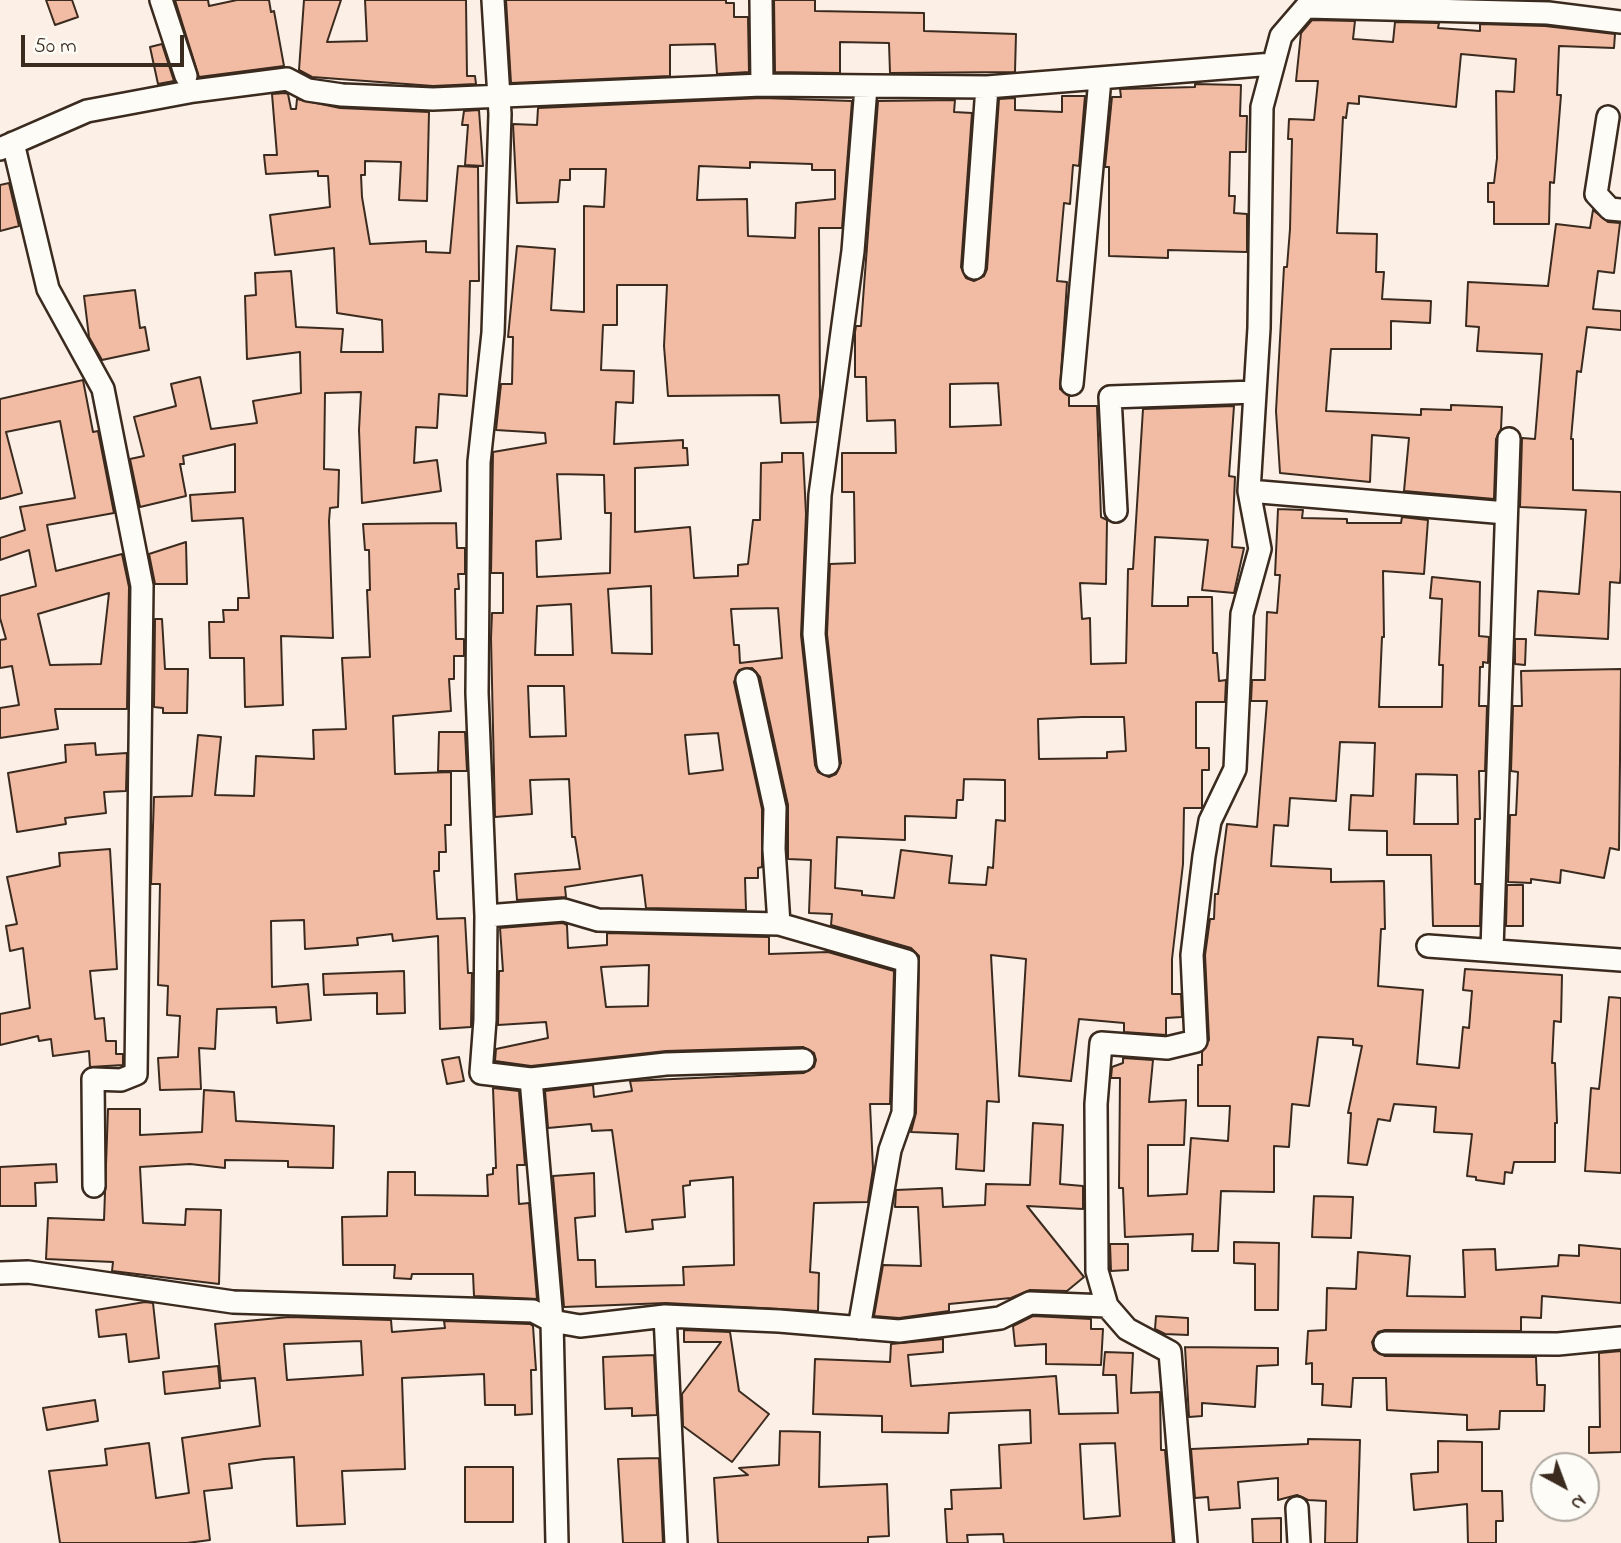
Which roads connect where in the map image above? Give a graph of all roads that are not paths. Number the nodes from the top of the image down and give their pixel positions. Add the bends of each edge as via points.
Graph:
1 (161, 0) edge
2 (493, 0) edge
3 (761, 0) edge
4 (1548, 6) edge
5 (1621, 22) edge
6 (1273, 64) junction
7 (186, 76) dead end
8 (1100, 79) junction
9 (762, 85) junction
10 (866, 87) junction
11 (987, 87) junction
12 (499, 94) junction
13 (1608, 117) dead end
14 (7, 146) edge
15 (1621, 210) edge
16 (974, 268) dead end
17 (1072, 384) dead end
18 (1255, 392) junction
19 (1509, 439) dead end
20 (1249, 491) junction
21 (1116, 511) dead end
22 (1506, 513) junction
23 (747, 680) dead end
24 (828, 764) dead end
25 (486, 916) junction
26 (779, 924) junction
27 (1428, 946) dead end
28 (1492, 948) junction
29 (1621, 960) edge
30 (803, 1060) dead end
31 (531, 1079) junction
32 (94, 1186) dead end
33 (0, 1273) edge
34 (1107, 1306) junction
35 (665, 1316) junction
36 (552, 1321) junction
37 (859, 1328) junction
38 (1621, 1338) edge
39 (1385, 1343) dead end
40 (1297, 1508) dead end
41 (557, 1543) edge
42 (676, 1543) edge
43 (1185, 1543) edge
44 (1299, 1543) edge

1 - 7 street
2 - 12 street
3 - 9 street
4 - 5 street
4 - 6 street via 1306,7 1281,36
6 - 8 street
6 - 18 street via 1262,107
8 - 11 street
8 - 17 street
9 - 10 street
9 - 12 street
10 - 11 street
10 - 24 street via 853,251 820,495 814,634
11 - 16 street
12 - 14 street via 433,99 342,95 308,90 287,79 87,111
12 - 25 street via 493,333 479,463 477,693
13 - 15 street via 1596,194 1610,209
14 - 32 street via 48,289 103,389 142,586 136,1073 121,1080 93,1079
18 - 20 street
18 - 21 street via 1110,397
19 - 22 street
20 - 22 street
20 - 34 street via 1260,549 1242,614 1235,769 1210,821 1204,856 1192,955 1196,1041 1167,1048 1101,1043 1096,1104 1097,1270
22 - 28 street
23 - 26 street via 775,808
25 - 26 street via 564,910 598,920
25 - 31 street via 481,1073
26 - 37 street via 907,961 903,1113 890,1150
27 - 28 street
28 - 29 street
30 - 31 street via 666,1064
31 - 36 street
33 - 36 street via 28,1272 233,1302 533,1311
34 - 37 street via 1030,1303 1000,1318 899,1331
34 - 43 street via 1126,1329 1170,1352
35 - 36 street via 580,1326
35 - 37 street
35 - 42 street
36 - 41 street
38 - 39 street via 1559,1344
40 - 44 street

